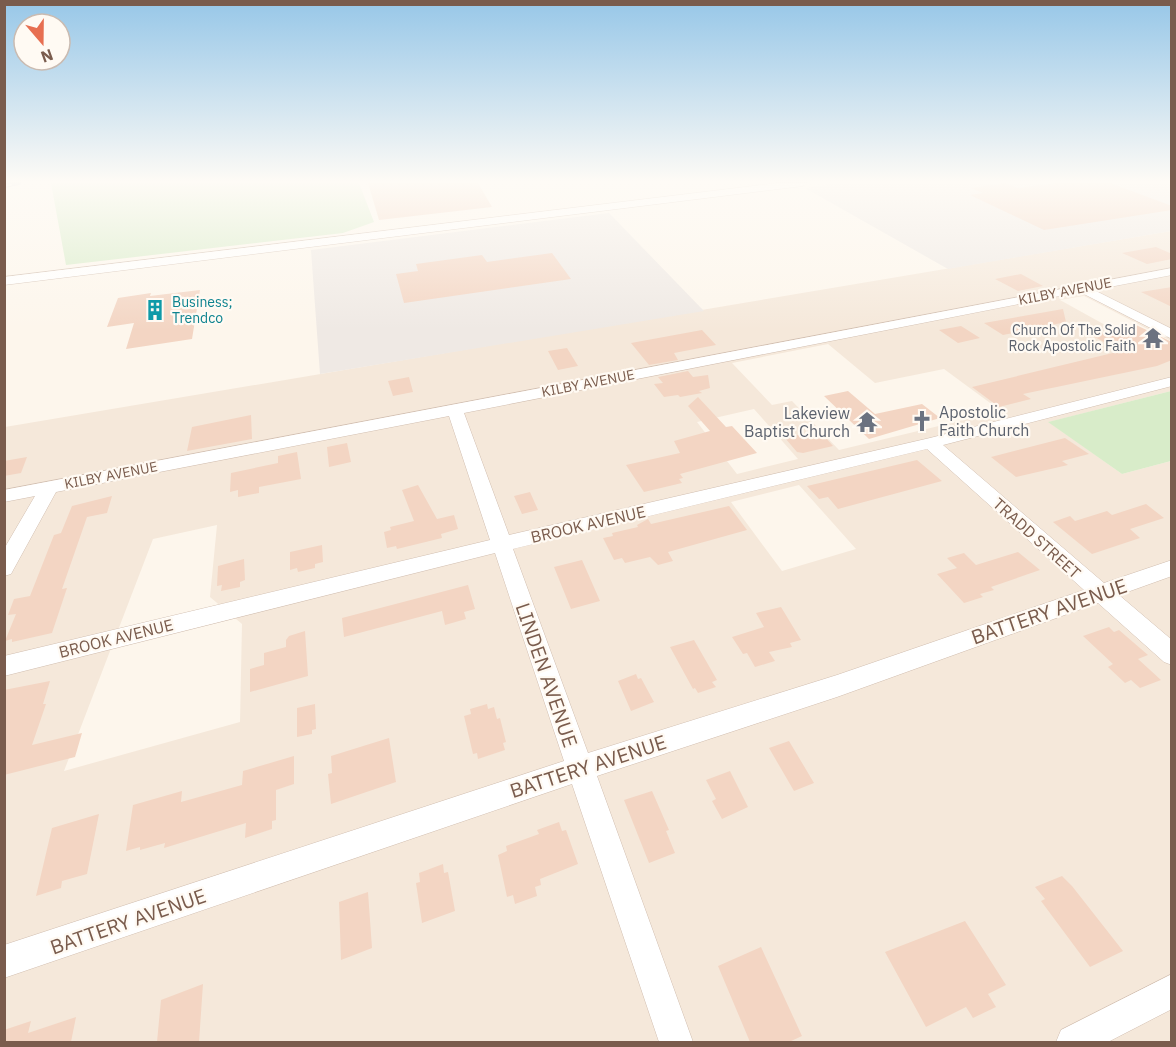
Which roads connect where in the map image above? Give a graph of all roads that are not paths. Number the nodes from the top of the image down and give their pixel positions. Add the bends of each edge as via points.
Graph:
1 (405, 232) edge
2 (1172, 271) edge
3 (4, 281) edge
4 (1081, 288) junction
5 (1172, 335) edge
6 (1172, 381) edge
7 (454, 408) junction
8 (930, 443) junction
9 (50, 487) junction
10 (4, 496) edge
11 (503, 544) junction
12 (4, 568) edge
13 (1172, 568) edge
14 (1099, 593) junction
15 (1172, 655) edge
16 (4, 666) edge
17 (579, 769) junction
18 (4, 962) edge
19 (1172, 991) edge
20 (676, 1042) edge
21 (1073, 1042) edge

1 - 3 street
2 - 4 street, KILBY AVENUE
4 - 5 street
4 - 7 street, KILBY AVENUE
6 - 8 street, BROOK AVENUE
7 - 9 street, KILBY AVENUE
7 - 11 street, LINDEN AVENUE
8 - 11 street, BROOK AVENUE
8 - 14 street, TRADD STREET
9 - 10 street, KILBY AVENUE
9 - 12 street
11 - 16 street, BROOK AVENUE
11 - 17 street, LINDEN AVENUE
13 - 14 street, BATTERY AVENUE
14 - 15 street, TRADD STREET
14 - 17 street, BATTERY AVENUE via 837,686
17 - 18 street, BATTERY AVENUE
17 - 20 street, LINDEN AVENUE
19 - 21 street

